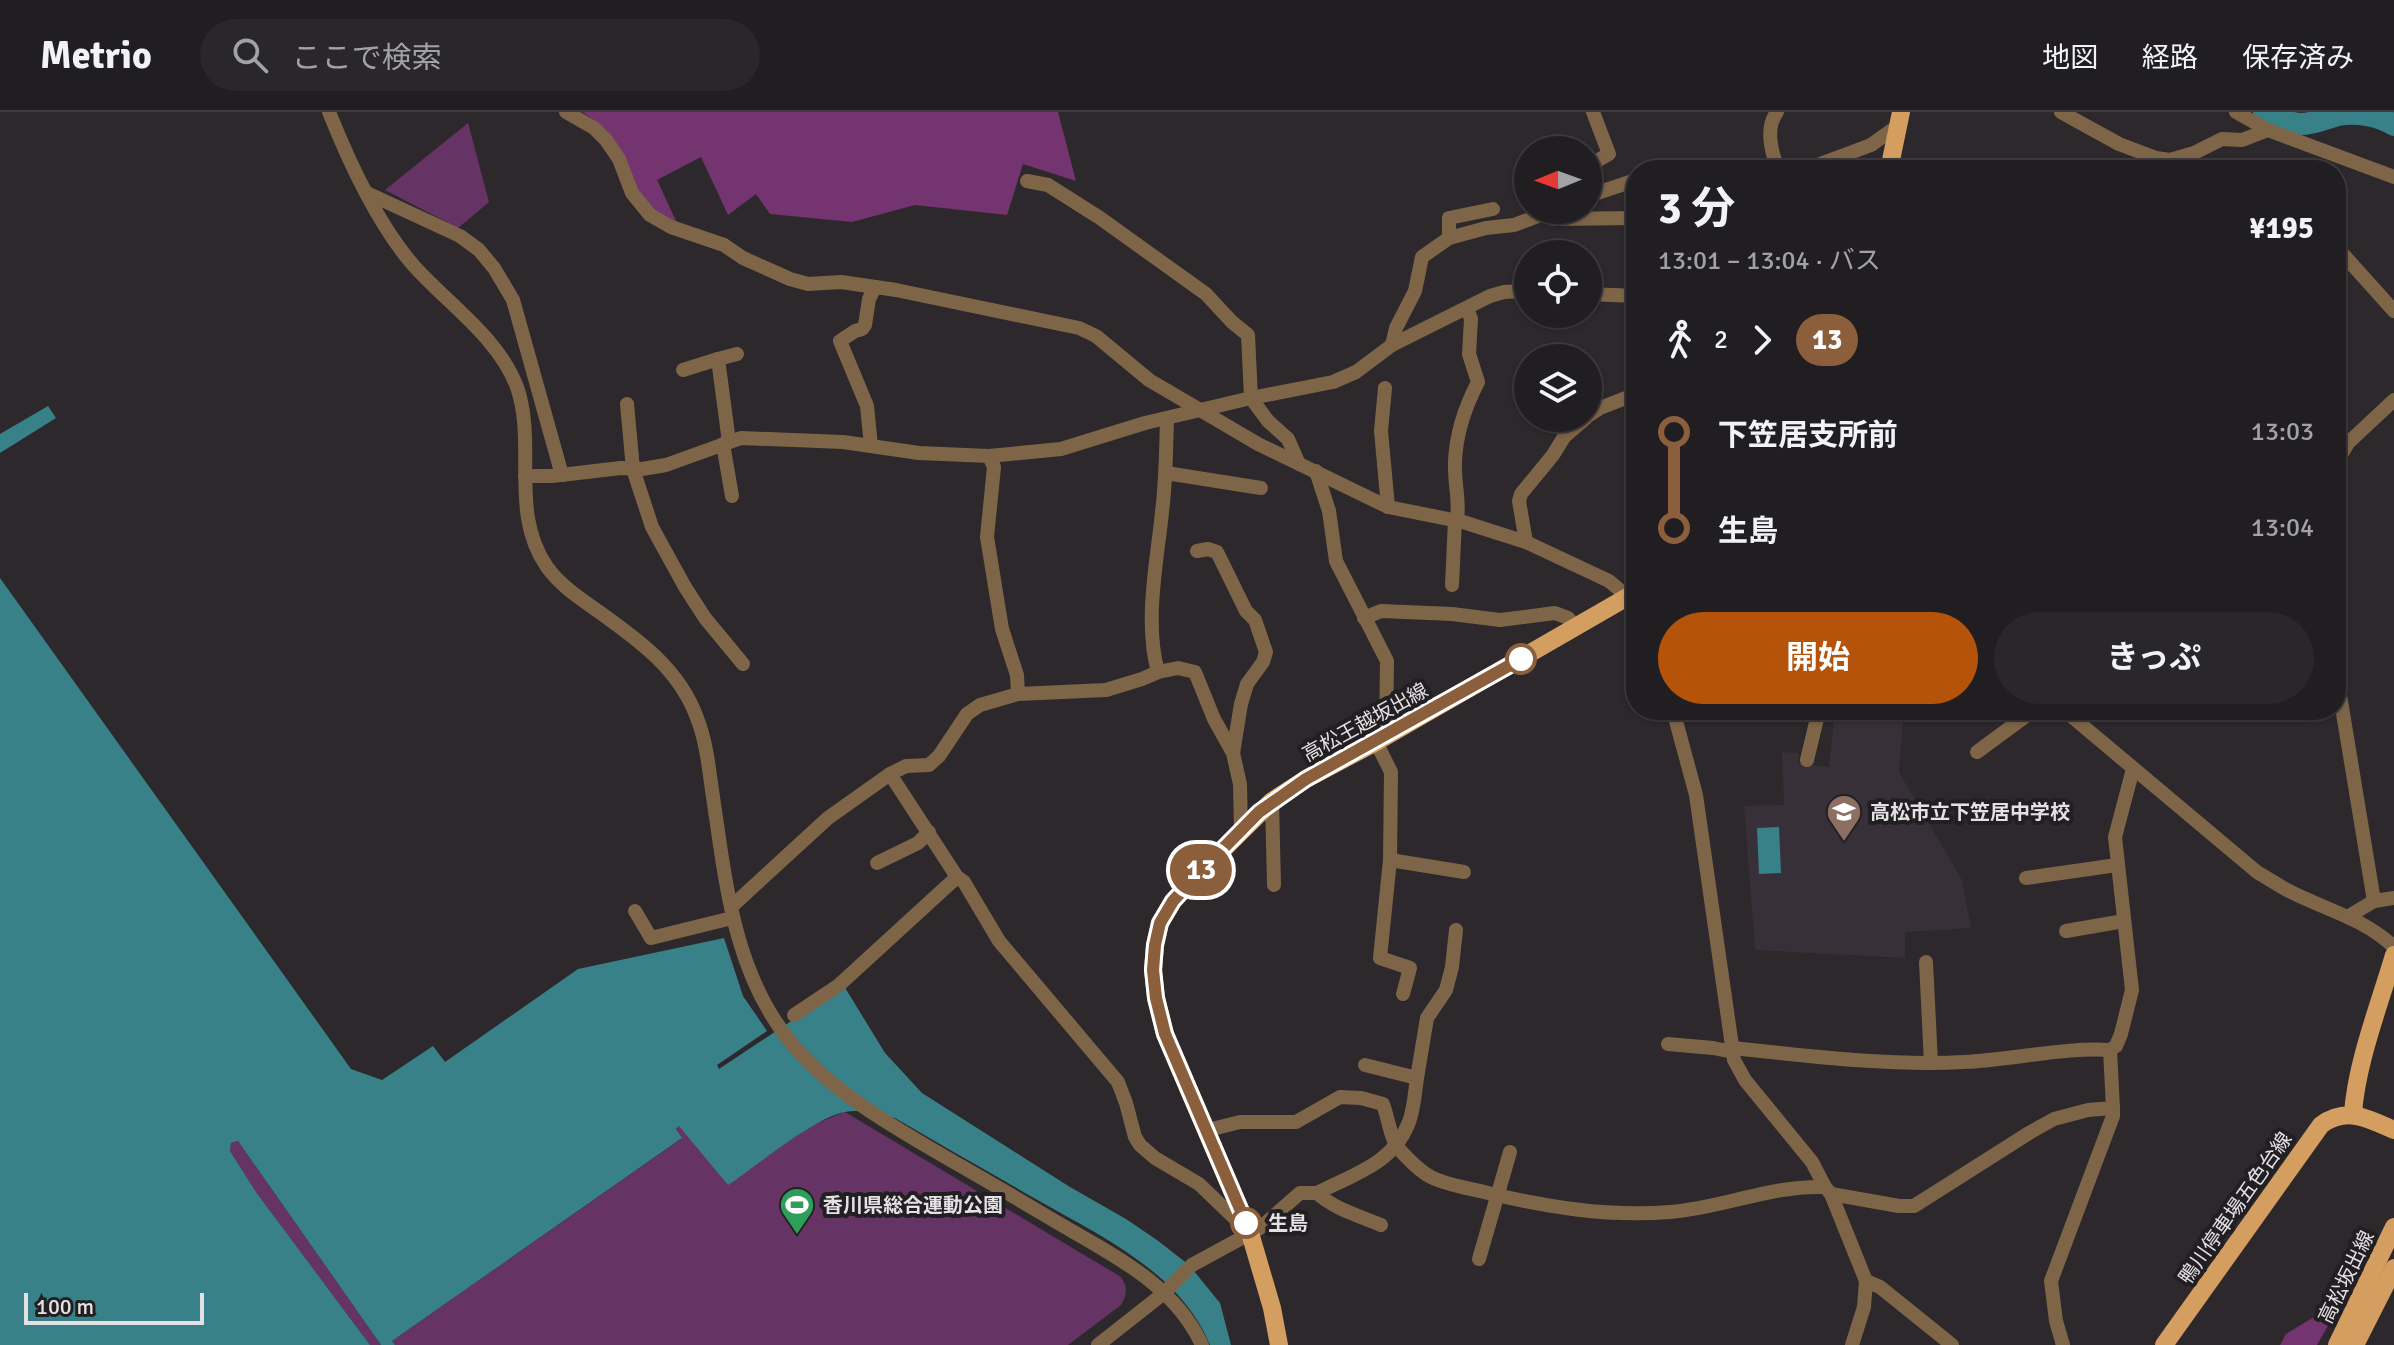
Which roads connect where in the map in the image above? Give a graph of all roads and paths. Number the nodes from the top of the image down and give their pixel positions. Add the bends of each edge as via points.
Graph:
1 (329, 112) edge
2 (566, 112) edge
3 (1593, 112) edge
4 (1777, 112) edge
5 (2236, 112) edge
6 (2069, 113) edge
7 (1900, 118) edge
8 (2268, 130) junction
9 (1602, 158) edge
10 (1776, 160) edge
11 (1831, 160) edge
12 (1891, 160) edge
13 (2150, 160) edge
14 (2170, 160) edge
15 (2394, 177) edge
16 (1027, 181) dead end
17 (1626, 183) edge
18 (1602, 189) edge
19 (367, 193) junction
20 (1493, 209) dead end
21 (1602, 218) edge
22 (1626, 218) edge
23 (1517, 224) edge
24 (1449, 238) junction
25 (2346, 258) edge
26 (875, 287) junction
27 (1514, 292) edge
28 (1602, 295) edge
29 (1626, 296) edge
30 (1467, 308) junction
31 (2394, 311) edge
32 (1392, 345) junction
33 (737, 354) dead end
34 (718, 359) junction
35 (683, 370) dead end
36 (1385, 388) dead end
37 (1251, 398) junction
38 (1626, 398) edge
39 (2394, 400) edge
40 (627, 404) dead end
41 (1602, 407) edge
42 (1201, 410) junction
43 (1167, 419) junction
44 (1570, 432) edge
45 (726, 443) junction
46 (871, 446) junction
47 (2346, 446) edge
48 (989, 456) junction
49 (1299, 464) junction
50 (633, 469) junction
51 (1316, 471) junction
52 (1166, 473) junction
53 (562, 475) junction
54 (525, 476) junction
55 (1261, 488) dead end
56 (732, 496) dead end
57 (1388, 507) junction
58 (1456, 521) junction
59 (1526, 542) junction
60 (1197, 551) dead end
61 (1452, 585) dead end
62 (1626, 591) edge
63 (1626, 599) edge
64 (1364, 618) junction
65 (1577, 628) junction
66 (743, 664) dead end
67 (1158, 672) junction
68 (1018, 694) junction
69 (1676, 720) edge
70 (1817, 720) edge
71 (2020, 720) edge
72 (2076, 720) edge
73 (2344, 720) edge
74 (1381, 739) junction
75 (1977, 752) dead end
76 (1233, 753) junction
77 (1807, 760) dead end
78 (2133, 769) junction
79 (890, 774) junction
80 (1272, 801) junction
81 (1241, 831) junction
82 (929, 832) junction
83 (1390, 860) junction
84 (877, 863) dead end
85 (2117, 865) junction
86 (1464, 872) dead end
87 (957, 877) junction
88 (2026, 878) dead end
89 (1274, 885) dead end
90 (2394, 898) edge
91 (2374, 901) junction
92 (635, 911) dead end
93 (2349, 916) junction
94 (733, 918) junction
95 (2124, 921) junction
96 (1456, 930) dead end
97 (2066, 931) dead end
98 (2394, 947) edge
99 (2394, 955) edge
100 (1926, 962) dead end
101 (1403, 994) dead end
102 (794, 1015) dead end
103 (1668, 1044) dead end
104 (1733, 1050) junction
105 (2110, 1050) junction
106 (1931, 1063) junction
107 (1365, 1065) dead end
108 (1417, 1078) junction
109 (2113, 1108) junction
110 (2353, 1114) junction
111 (1208, 1130) junction
112 (2394, 1130) edge
113 (1397, 1147) junction
114 (1510, 1152) dead end
115 (1828, 1190) junction
116 (1317, 1193) junction
117 (1496, 1195) junction
118 (1381, 1225) dead end
119 (2394, 1227) edge
120 (1250, 1233) junction
121 (1479, 1259) dead end
122 (2394, 1268) edge
123 (1866, 1281) junction
124 (1166, 1290) junction
125 (1098, 1345) edge
126 (1202, 1345) edge
127 (1279, 1345) edge
128 (1852, 1345) edge
129 (1952, 1345) edge
130 (2063, 1345) edge
131 (2164, 1345) edge
132 (2337, 1345) edge
133 (2355, 1345) edge

1 - 19 street
2 - 26 street via 606,140 632,193 650,215 671,227 724,245 790,279
3 - 9 street via 1609,154
4 - 10 street via 1771,145
5 - 8 street
6 - 13 street
7 - 11 street via 1871,145
7 - 12 main road
8 - 14 street via 2242,140 2222,139
8 - 15 street
16 - 37 street via 1048,185 1100,218 1206,294 1243,329 1248,335
17 - 18 street
19 - 53 street via 460,236 494,268 513,300
19 - 54 street via 413,265 509,369 523,416
20 - 24 street via 1449,218
21 - 22 street
23 - 24 street
24 - 32 street via 1422,257 1415,291
25 - 31 street
26 - 42 street via 1079,328 1149,380
26 - 46 street via 865,325 840,341 867,406
27 - 30 street
28 - 29 street
30 - 32 street
30 - 58 street via 1469,354 1478,382 1461,424
32 - 37 street via 1333,382
33 - 34 street
34 - 35 street
34 - 45 street
36 - 57 street via 1381,431
37 - 42 street
37 - 49 street via 1288,439
38 - 41 street
39 - 47 street
40 - 50 street
42 - 43 street
42 - 49 street
43 - 48 street via 1061,449
43 - 52 street
44 - 59 street via 1521,494
45 - 46 street via 741,438
45 - 50 street via 666,465
45 - 56 street
46 - 48 street
48 - 68 street via 994,467 987,537
49 - 51 street
50 - 53 street
50 - 66 street via 652,527 685,587
51 - 57 street
51 - 64 street via 1329,511 1336,561
52 - 55 street
52 - 67 street via 1153,587 1153,656
53 - 54 street
54 - 94 street via 527,515 547,567 655,656 693,708 705,744
57 - 58 street
58 - 59 street
58 - 61 street
59 - 62 street
60 - 76 street via 1217,552 1255,620 1266,652 1247,684
63 - 65 main road, 高松王越坂出線
64 - 65 street via 1381,611 1500,620 1555,613
64 - 74 street via 1387,661
65 - 74 main road, 高松王越坂出線
67 - 68 street via 1106,690
67 - 76 street via 1195,672
68 - 79 street via 967,714 929,765 906,766
69 - 104 street via 1698,809
70 - 77 street
71 - 75 street
72 - 78 street
73 - 91 street
74 - 80 main road, 高松王越坂出線
74 - 83 street via 1391,772
76 - 81 street
78 - 85 street via 2115,837
78 - 93 street via 2257,872
79 - 82 street
79 - 94 street via 828,818
80 - 81 main road, 高松王越坂出線
80 - 89 street
81 - 111 main road, 高松王越坂出線 via 1173,901 1155,945 1156,998 1165,1034
82 - 84 street
82 - 87 street
83 - 86 street
83 - 101 street via 1380,958 1410,968
85 - 88 street
85 - 95 street
87 - 102 street via 839,985
87 - 120 street via 999,941 1118,1082 1140,1145 1199,1184
90 - 91 street
91 - 93 street
92 - 94 street via 651,938
93 - 98 street
94 - 124 street via 759,995 791,1043 825,1078 896,1128
95 - 97 street
95 - 105 street via 2132,990 2121,1034
96 - 108 street via 1446,990 1427,1018
99 - 110 main road
100 - 106 street
103 - 104 street
104 - 106 street
104 - 115 street via 1745,1080
105 - 106 street
105 - 109 street
107 - 108 street
108 - 113 street via 1410,1121
109 - 115 street via 2054,1119 1914,1206
109 - 130 street via 2051,1281
110 - 112 main road
110 - 131 main road, 鴨川停車場五色台線 via 2329,1119 2316,1130
111 - 113 street via 1240,1122 1296,1122 1340,1097 1352,1097 1383,1104
111 - 120 main road, 高松王越坂出線
113 - 116 street via 1368,1169
113 - 117 street via 1433,1178
114 - 117 street
115 - 117 street via 1803,1186 1671,1212 1620,1213
115 - 123 street
116 - 118 street
116 - 120 street via 1300,1193
117 - 121 street
119 - 132 main road, 高松坂出線
120 - 124 street via 1192,1265
120 - 127 main road, 高松王越坂出線
122 - 133 main road, 高松坂出線
123 - 128 street
123 - 129 street
124 - 125 street
124 - 126 street

